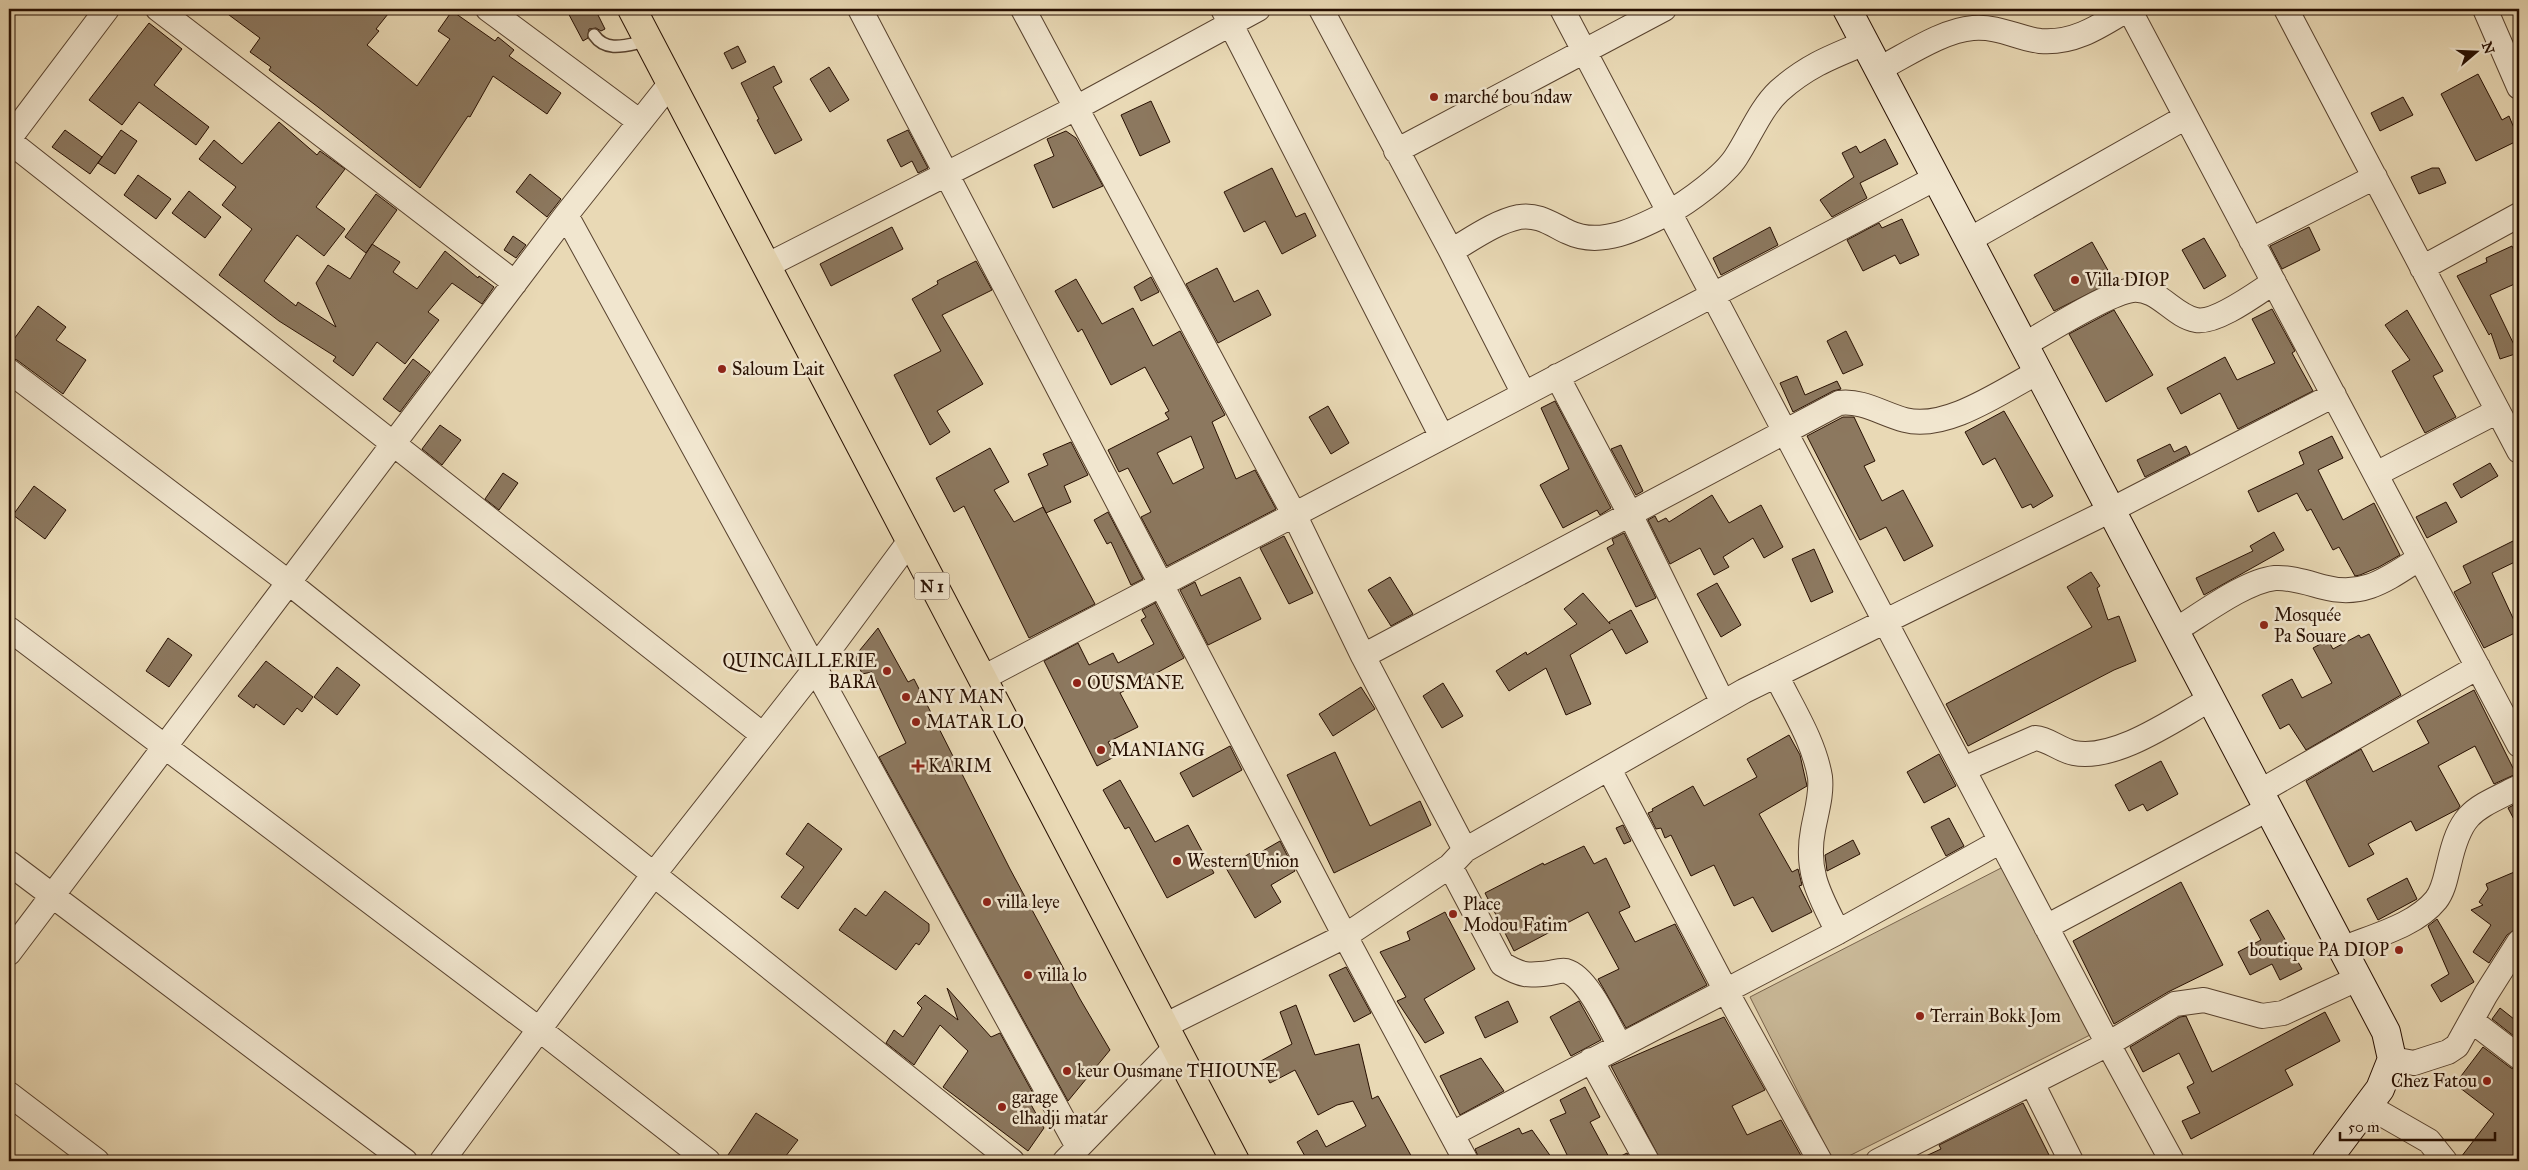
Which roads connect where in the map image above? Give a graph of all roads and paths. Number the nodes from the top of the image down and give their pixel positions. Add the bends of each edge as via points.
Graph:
1 (107, 9) edge
2 (158, 9) edge
3 (488, 9) edge
4 (632, 9) edge
5 (860, 9) edge
6 (1023, 9) edge
7 (1258, 9) edge
8 (1320, 9) edge
9 (1562, 9) edge
10 (1664, 9) edge
11 (1847, 9) edge
12 (2128, 9) edge
13 (2286, 9) edge
14 (2485, 9) edge
15 (1227, 16) edge
16 (594, 35) dead end
17 (648, 41) junction
18 (1865, 43) junction
19 (1584, 51) junction
20 (1879, 69) junction
21 (670, 84) junction
22 (2519, 87) edge
23 (1076, 108) junction
24 (2186, 117) junction
25 (640, 122) junction
26 (9, 140) edge
27 (1396, 151) junction
28 (946, 176) junction
29 (2375, 177) junction
30 (1936, 178) junction
31 (1669, 212) junction
32 (2519, 214) edge
33 (566, 215) junction
34 (1969, 240) junction
35 (2251, 240) junction
36 (1451, 251) junction
37 (766, 266) junction
38 (2422, 268) junction
39 (2274, 282) junction
40 (515, 283) junction
41 (1713, 295) junction
42 (2024, 345) junction
43 (9, 371) edge
44 (2038, 372) junction
45 (1557, 376) junction
46 (1524, 394) junction
47 (2334, 395) junction
48 (2498, 410) junction
49 (1785, 432) junction
50 (1442, 437) junction
51 (393, 444) junction
52 (2519, 451) edge
53 (2376, 474) junction
54 (2111, 510) junction
55 (1294, 514) junction
56 (1630, 514) junction
57 (909, 542) junction
58 (2420, 558) junction
59 (288, 582) junction
60 (1162, 584) junction
61 (1885, 621) junction
62 (9, 629) edge
63 (2174, 631) junction
64 (1363, 656) junction
65 (2478, 667) junction
66 (815, 669) junction
67 (1776, 675) junction
68 (981, 679) junction
69 (2209, 700) junction
70 (1723, 703) junction
71 (2512, 713) edge
72 (763, 735) junction
73 (2519, 745) edge
74 (165, 746) junction
75 (1609, 769) junction
76 (1964, 769) junction
77 (2519, 788) edge
78 (2264, 801) junction
79 (2001, 841) junction
80 (1457, 858) junction
81 (9, 863) edge
82 (654, 874) junction
83 (52, 896) junction
84 (2046, 927) junction
85 (1838, 932) junction
86 (1345, 936) junction
87 (2519, 942) edge
88 (2342, 949) junction
89 (9, 953) edge
90 (2357, 979) junction
91 (1726, 991) junction
92 (2472, 1021) junction
93 (540, 1030) junction
94 (1170, 1037) junction
95 (2108, 1044) junction
96 (1620, 1046) junction
97 (2519, 1057) edge
98 (2392, 1059) junction
99 (1591, 1060) junction
100 (2032, 1083) junction
101 (9, 1094) edge
102 (2368, 1106) junction
103 (1452, 1134) junction
104 (1071, 1154) edge
105 (97, 1161) edge
106 (405, 1161) edge
107 (442, 1161) edge
108 (708, 1161) edge
109 (1012, 1161) edge
110 (1235, 1161) edge
111 (1466, 1161) edge
112 (1647, 1161) edge
113 (1820, 1161) edge
114 (1878, 1161) edge
115 (2071, 1161) edge
116 (2172, 1161) edge
117 (2326, 1161) edge
118 (2445, 1161) edge

1 - 26 street
2 - 40 street
3 - 25 street
4 - 17 highway, N 1
5 - 28 street
6 - 23 street
7 - 15 street
8 - 27 street
9 - 19 street
10 - 19 street
11 - 18 main road
12 - 20 street via 2070,40 2039,41 2002,30 1972,28 1943,37
12 - 24 street
13 - 29 street
14 - 22 street
15 - 23 street
15 - 50 street
16 - 17 lane via 608,48
17 - 21 highway, N 1
18 - 20 main road
18 - 31 street via 1809,67 1778,92 1754,124 1735,159 1713,180
19 - 27 street
19 - 31 street
20 - 30 main road
21 - 25 street
21 - 37 highway, N 1
23 - 28 street
23 - 55 street
24 - 34 street
24 - 35 street
25 - 33 street
26 - 51 street
27 - 36 street
28 - 37 street
28 - 60 street
29 - 35 street
29 - 38 street
30 - 34 main road
30 - 41 street
31 - 36 street via 1612,237 1590,239 1570,233 1540,217 1520,217 1503,222
31 - 41 street
32 - 38 street
33 - 40 street
33 - 66 street
34 - 42 main road
35 - 39 street
36 - 46 street
37 - 57 highway, N 1
38 - 48 street
39 - 42 street via 2216,316 2198,320 2182,314 2152,293 2133,290 2115,295
39 - 47 street
40 - 51 street
41 - 45 street
41 - 49 street
42 - 44 main road
43 - 59 street
44 - 49 street via 1944,419 1925,422 1905,420 1854,401 1839,402
44 - 54 main road
45 - 46 street
45 - 56 street
46 - 50 street
47 - 53 street
47 - 54 street
48 - 52 street
48 - 53 street
49 - 56 street
49 - 61 street
50 - 55 street
51 - 59 street
51 - 72 street
53 - 58 street
54 - 61 street
54 - 63 main road
55 - 60 street
55 - 64 street
56 - 64 street
56 - 70 street
57 - 66 street
57 - 68 highway, N 1
58 - 63 street via 2377,585 2356,591 2337,591 2289,579 2256,582
58 - 65 street
59 - 74 street
59 - 82 street
60 - 68 street
60 - 86 street
61 - 67 street
61 - 76 street
62 - 74 street
63 - 69 main road
64 - 80 street
65 - 71 street
65 - 78 street
66 - 72 street
66 - 104 street
67 - 70 street
67 - 85 street via 1815,754 1820,780 1811,861 1815,884
68 - 94 highway, N 1
69 - 76 street via 2125,745 2105,752 2074,753 2045,739 2035,738
69 - 78 main road
70 - 75 street
71 - 73 street
72 - 82 street
74 - 83 street
74 - 93 street
75 - 80 street
75 - 91 street
76 - 79 street
77 - 88 street via 2478,807 2461,825 2454,840 2444,884 2438,898 2426,910
78 - 84 street
78 - 88 main road
79 - 84 street
79 - 85 street
80 - 86 street
80 - 96 street via 1502,964 1527,976 1565,970 1577,977
81 - 83 street
82 - 93 street
82 - 109 street
83 - 89 street
83 - 106 street
84 - 95 street
85 - 91 street
86 - 94 street
86 - 103 street
87 - 92 street
88 - 90 main road
90 - 95 street via 2282,1013 2262,1016 2204,1000 2175,1004
90 - 98 main road via 2386,1032
91 - 96 street
91 - 113 street
92 - 97 street
92 - 98 street via 2457,1046 2448,1052 2414,1063
93 - 107 street
93 - 108 street
94 - 104 street
94 - 110 highway, N 1
95 - 100 street
95 - 116 street
96 - 99 street
98 - 102 main road via 2380,1089
99 - 103 street
99 - 112 street
100 - 114 street
100 - 115 street
101 - 105 street
102 - 117 main road
102 - 118 street via 2429,1141
103 - 111 street

